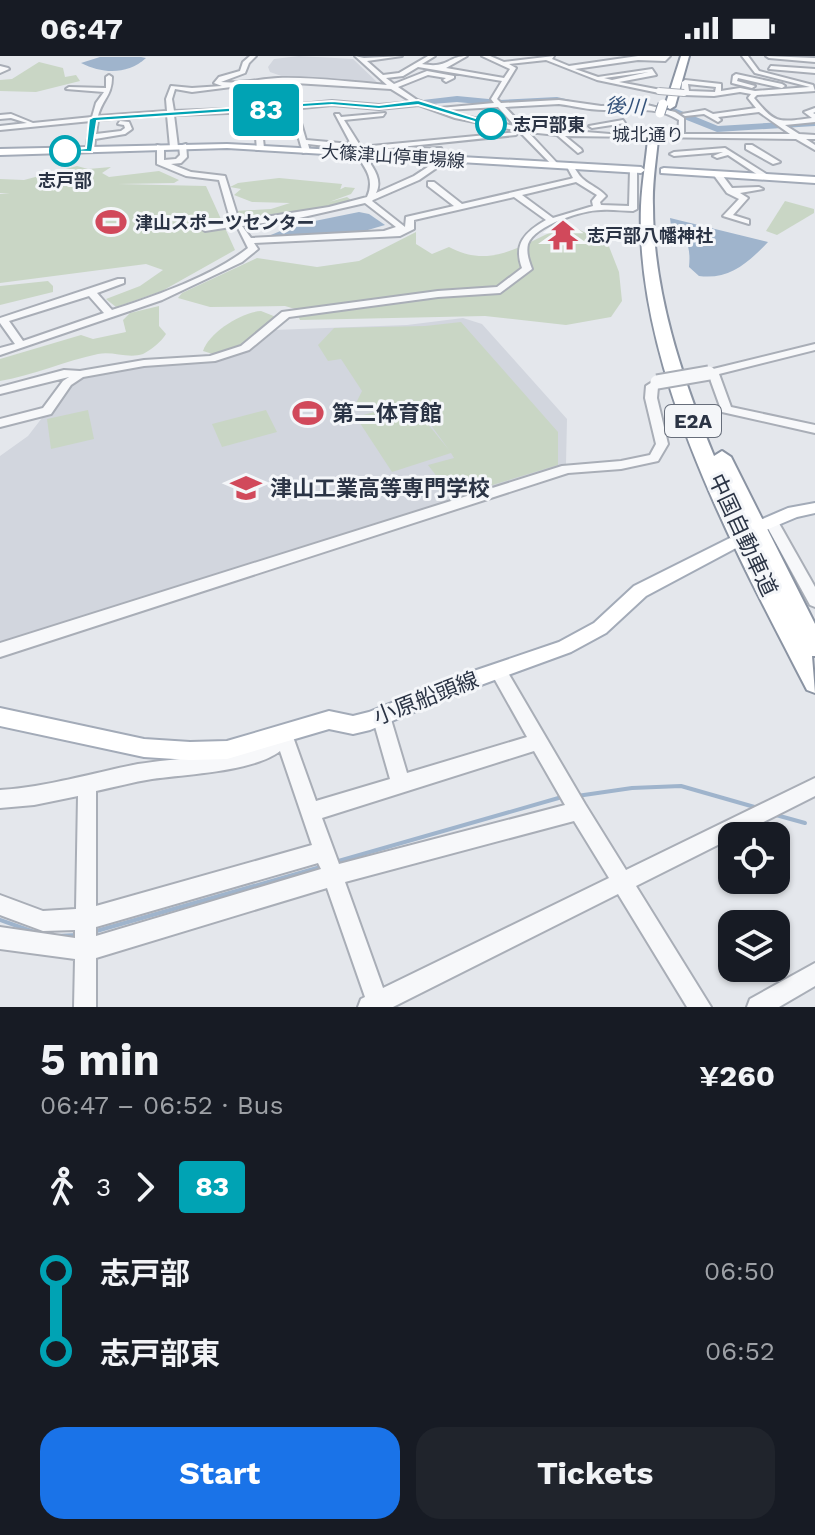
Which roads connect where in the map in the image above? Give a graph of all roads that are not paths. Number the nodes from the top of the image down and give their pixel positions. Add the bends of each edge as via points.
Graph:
1 (253, 56) edge
2 (399, 56) edge
3 (432, 56) edge
4 (464, 56) edge
5 (485, 56) edge
6 (528, 56) edge
7 (667, 56) edge
8 (678, 56) edge
9 (685, 56) edge
10 (745, 56) edge
11 (769, 56) edge
12 (360, 58) edge
13 (552, 58) edge
14 (643, 58) edge
15 (497, 60) junction
16 (815, 62) edge
17 (452, 63) junction
18 (506, 63) junction
19 (416, 65) junction
20 (752, 67) junction
21 (569, 68) junction
22 (440, 69) junction
23 (815, 70) edge
24 (578, 71) junction
25 (509, 76) junction
26 (775, 76) junction
27 (109, 77) dead end
28 (382, 77) junction
29 (815, 77) edge
30 (595, 78) junction
31 (446, 80) dead end
32 (606, 82) junction
33 (332, 83) junction
34 (249, 85) junction
35 (393, 87) junction
36 (69, 89) dead end
37 (815, 89) edge
38 (109, 90) junction
39 (791, 90) junction
40 (719, 93) junction
41 (685, 94) junction
42 (757, 95) junction
43 (328, 99) junction
44 (416, 102) junction
45 (498, 103) junction
46 (257, 109) junction
47 (434, 109) junction
48 (665, 109) junction
49 (759, 110) junction
50 (815, 110) edge
51 (171, 113) junction
52 (685, 114) dead end
53 (612, 115) dead end
54 (94, 116) junction
55 (0, 117) edge
56 (815, 118) edge
57 (339, 119) junction
58 (623, 122) junction
59 (120, 123) dead end
60 (779, 125) junction
61 (259, 127) junction
62 (0, 128) edge
63 (523, 131) junction
64 (556, 132) junction
65 (661, 135) junction
66 (393, 136) dead end
67 (795, 136) junction
68 (91, 137) junction
69 (815, 137) edge
70 (401, 145) junction
71 (179, 146) junction
72 (305, 146) junction
73 (160, 147) junction
74 (749, 147) dead end
75 (260, 148) junction
76 (815, 148) edge
77 (90, 150) junction
78 (360, 150) junction
79 (419, 151) dead end
80 (578, 151) dead end
81 (0, 152) edge
82 (674, 154) junction
83 (507, 155) dead end
84 (733, 155) junction
85 (763, 155) junction
86 (717, 156) dead end
87 (444, 160) junction
88 (160, 162) junction
89 (776, 162) dead end
90 (515, 163) junction
91 (554, 165) junction
92 (570, 165) junction
93 (638, 170) joint
94 (668, 171) joint
95 (717, 174) junction
96 (767, 177) junction
97 (577, 179) junction
98 (815, 180) edge
99 (431, 184) dead end
100 (759, 189) dead end
101 (730, 191) junction
102 (514, 193) junction
103 (368, 202) junction
104 (461, 207) junction
105 (598, 207) junction
106 (287, 217) junction
107 (552, 221) junction
108 (746, 222) dead end
109 (205, 228) dead end
110 (385, 234) junction
111 (250, 241) junction
112 (121, 281) dead end
113 (91, 292) junction
114 (111, 315) junction
115 (2, 320) edge
116 (21, 345) junction
117 (815, 347) edge
118 (0, 352) edge
119 (711, 373) junction
120 (80, 374) junction
121 (0, 391) edge
122 (0, 423) edge
123 (815, 429) edge
124 (813, 512) edge
125 (768, 522) joint
126 (730, 544) dead end
127 (815, 601) edge
128 (815, 647) edge
129 (0, 650) edge
130 (498, 671) junction
131 (815, 683) edge
132 (381, 716) junction
133 (0, 717) edge
134 (283, 734) junction
135 (538, 742) junction
136 (401, 784) junction
137 (87, 786) junction
138 (815, 787) edge
139 (0, 799) edge
140 (578, 811) junction
141 (310, 812) junction
142 (323, 852) junction
143 (332, 876) junction
144 (623, 883) junction
145 (0, 905) edge
146 (86, 919) junction
147 (0, 938) edge
148 (86, 950) junction
149 (815, 974) edge
150 (375, 1006) edge
151 (85, 1007) edge
152 (700, 1007) edge
153 (758, 1007) edge

1 - 34 street via 243,72 217,83
2 - 12 street
3 - 19 street
4 - 17 street
5 - 15 street
6 - 15 street
7 - 14 street
8 - 48 highway, 中国自動車道 / E2A
9 - 48 highway, 中国自動車道 / E2A
10 - 20 street
11 - 16 street
12 - 28 street, 城北通り
13 - 18 street
13 - 21 street
14 - 21 street
14 - 24 street via 646,61
15 - 18 street
16 - 23 street
17 - 22 street
17 - 25 street
18 - 25 street via 514,69
19 - 22 street
19 - 28 street via 401,75
20 - 23 street
20 - 26 street
21 - 24 street
22 - 25 street
24 - 30 street
25 - 45 street via 494,95
26 - 29 street
26 - 37 street
27 - 38 street
28 - 35 street, 城北通り
30 - 32 street
30 - 32 street via 650,70 654,74
31 - 35 street via 452,77 427,73
32 - 41 street, bridge
33 - 34 street via 279,80
33 - 35 street
33 - 43 street
34 - 46 street via 260,95
34 - 51 street via 173,87
35 - 44 street, 城北通り
36 - 38 street
37 - 39 street
38 - 54 street
39 - 42 street
39 - 42 street via 797,94 766,100
39 - 42 street via 736,76 734,82
40 - 41 street
40 - 41 street via 719,85 685,82
40 - 42 street via 740,90
42 - 49 street
43 - 44 street via 379,107
43 - 46 street
43 - 57 street
44 - 47 street, 城北通り
45 - 47 street
45 - 63 street
45 - 65 street via 554,101 657,109 682,119
46 - 51 street via 229,112 222,119
46 - 61 street
47 - 57 street
47 - 63 street, 城北通り
48 - 65 highway, 中国自動車道 / E2A
49 - 52 street via 715,120 705,112
49 - 60 street
50 - 56 street via 807,112
51 - 54 street
51 - 71 street
53 - 58 street
54 - 55 street via 28,123
54 - 62 street
54 - 68 street
56 - 60 street
57 - 78 street
58 - 64 street
58 - 65 street
59 - 68 street via 129,129
60 - 67 street
61 - 72 street via 281,129 298,123
61 - 75 street
63 - 64 street, 城北通り
63 - 70 street
63 - 91 street
64 - 65 street, 城北通り
64 - 80 street
65 - 67 street, 城北通り
65 - 82 street
65 - 128 highway, 中国自動車道 / E2A via 656,232 678,338 728,471
65 - 131 highway, 中国自動車道 / E2A via 647,182 646,232 675,369 724,497
66 - 70 street
67 - 69 street, 城北通り
67 - 76 street
68 - 77 street
70 - 78 street
71 - 73 main road, 大篠津山停車場線
71 - 75 main road, 大篠津山停車場線
71 - 88 street via 185,153 178,161
72 - 75 main road, 大篠津山停車場線
72 - 78 main road, 大篠津山停車場線
73 - 77 main road, 大篠津山停車場線
73 - 88 street
74 - 85 street
77 - 81 main road, 大篠津山停車場線
78 - 87 main road, 大篠津山停車場線
78 - 103 street via 376,186
79 - 87 street via 438,150
82 - 84 street via 723,149
82 - 94 street
83 - 90 street
84 - 85 street
84 - 86 street
84 - 96 street
85 - 89 street
87 - 90 main road, 大篠津山停車場線
87 - 103 street
88 - 111 street via 189,174 222,178 238,225
90 - 91 main road, 大篠津山停車場線
91 - 92 main road, 大篠津山停車場線
92 - 93 main road, 大篠津山停車場線
92 - 97 street
93 - 105 street via 633,209
94 - 95 main road
95 - 96 main road
95 - 101 street
96 - 98 main road
97 - 102 street
97 - 105 street via 600,193
99 - 104 street
100 - 101 street
101 - 108 street via 744,198 727,216
102 - 104 street
102 - 107 street
103 - 106 street
103 - 110 street via 402,228
104 - 110 street via 409,219 406,231
105 - 107 street
106 - 109 street
106 - 111 street
107 - 120 street via 532,230 525,242 527,269 500,290 286,314 234,353
110 - 111 street
111 - 114 street via 253,249 239,260
112 - 113 street
113 - 114 street
113 - 115 street
114 - 116 street
115 - 116 street
116 - 118 street
117 - 119 street
119 - 123 street via 726,409
119 - 129 street, bridge via 652,386 662,444 654,458 567,469
120 - 121 street via 64,373
120 - 122 street via 47,411
124 - 125 main road
125 - 127 street
126 - 130 main road, 小原船頭線 via 640,591 600,628
130 - 132 main road, 小原船頭線
130 - 135 street
132 - 134 main road, 小原船頭線 via 353,725 329,720
132 - 136 street
133 - 134 main road, 小原船頭線 via 144,748 227,750
134 - 137 street via 270,749 214,765 175,767
134 - 141 street
135 - 136 street
135 - 140 street
136 - 141 street
137 - 139 street
137 - 146 street
138 - 144 street
140 - 143 street
140 - 144 street
141 - 142 street
142 - 143 street
142 - 146 street
143 - 148 street
143 - 150 street
144 - 150 street
144 - 152 street
145 - 146 street via 43,921
146 - 148 street
147 - 148 street
148 - 151 street
149 - 153 street

